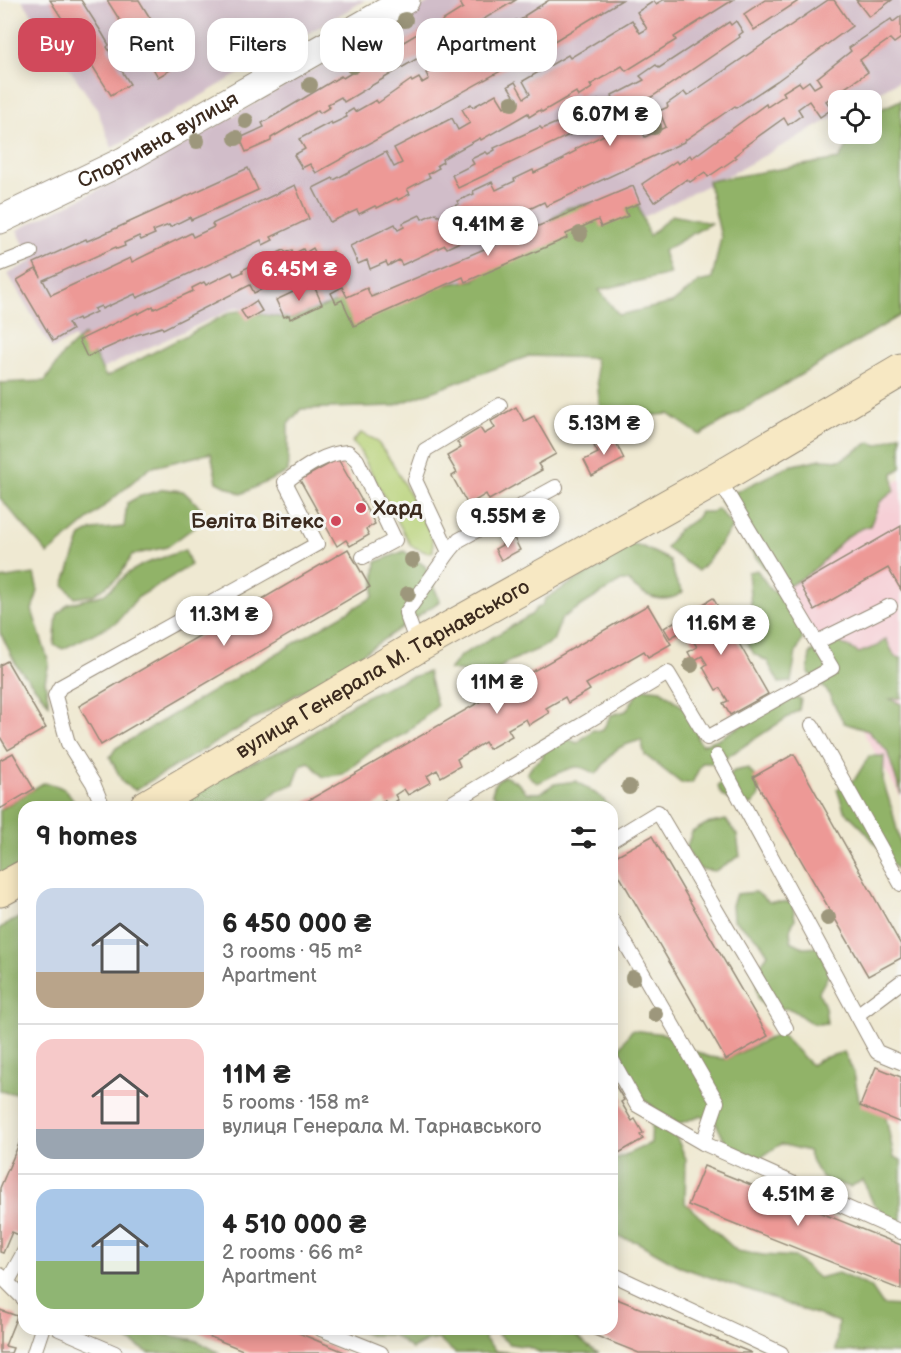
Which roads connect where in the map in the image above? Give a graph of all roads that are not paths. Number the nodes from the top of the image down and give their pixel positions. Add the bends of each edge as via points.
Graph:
1 (406, 0) edge
2 (0, 220) edge
3 (31, 252) dead end
4 (0, 265) edge
5 (901, 370) edge
6 (500, 405) dead end
7 (718, 478) junction
8 (556, 487) dead end
9 (449, 552) junction
10 (363, 556) dead end
11 (890, 606) dead end
12 (818, 642) junction
13 (418, 646) junction
14 (812, 725) dead end
15 (717, 756) dead end
16 (100, 801) edge
17 (165, 801) edge
18 (455, 801) edge
19 (618, 836) edge
20 (18, 880) edge
21 (901, 884) edge
22 (0, 890) edge
23 (618, 930) edge
24 (901, 982) edge
25 (857, 1015) junction
26 (786, 1028) dead end
27 (901, 1062) edge
28 (618, 1071) edge
29 (703, 1143) junction
30 (901, 1232) edge
31 (18, 1260) edge
32 (618, 1277) edge
33 (4, 1278) edge
34 (18, 1293) edge
35 (40, 1335) edge
36 (73, 1335) edge
37 (336, 1335) edge
38 (34, 1353) edge
39 (115, 1353) edge
40 (381, 1353) edge
41 (781, 1353) edge

1 - 2 street, Спортивна вулиця via 123,161
3 - 4 lane
5 - 7 main road, вулиця Генерала М. Тарнавського
6 - 9 lane via 425,450 415,480
7 - 12 lane
7 - 13 main road, вулиця Генерала М. Тарнавського
8 - 9 lane via 459,540
9 - 13 lane via 406,613
10 - 16 lane via 395,540 357,460 348,452 336,453 307,466 285,482 317,544 60,687 55,696 68,743
11 - 12 lane
12 - 18 lane via 832,668 707,738 668,673
13 - 17 main road, вулиця Генерала М. Тарнавського
14 - 21 lane
15 - 25 lane
19 - 26 lane via 658,812
20 - 22 main road
23 - 29 lane via 717,1102
24 - 25 lane
25 - 27 lane via 877,1052
28 - 29 lane via 637,1105
29 - 30 lane
31 - 33 lane
32 - 41 lane
33 - 34 lane
35 - 38 lane
36 - 39 lane
37 - 40 lane

